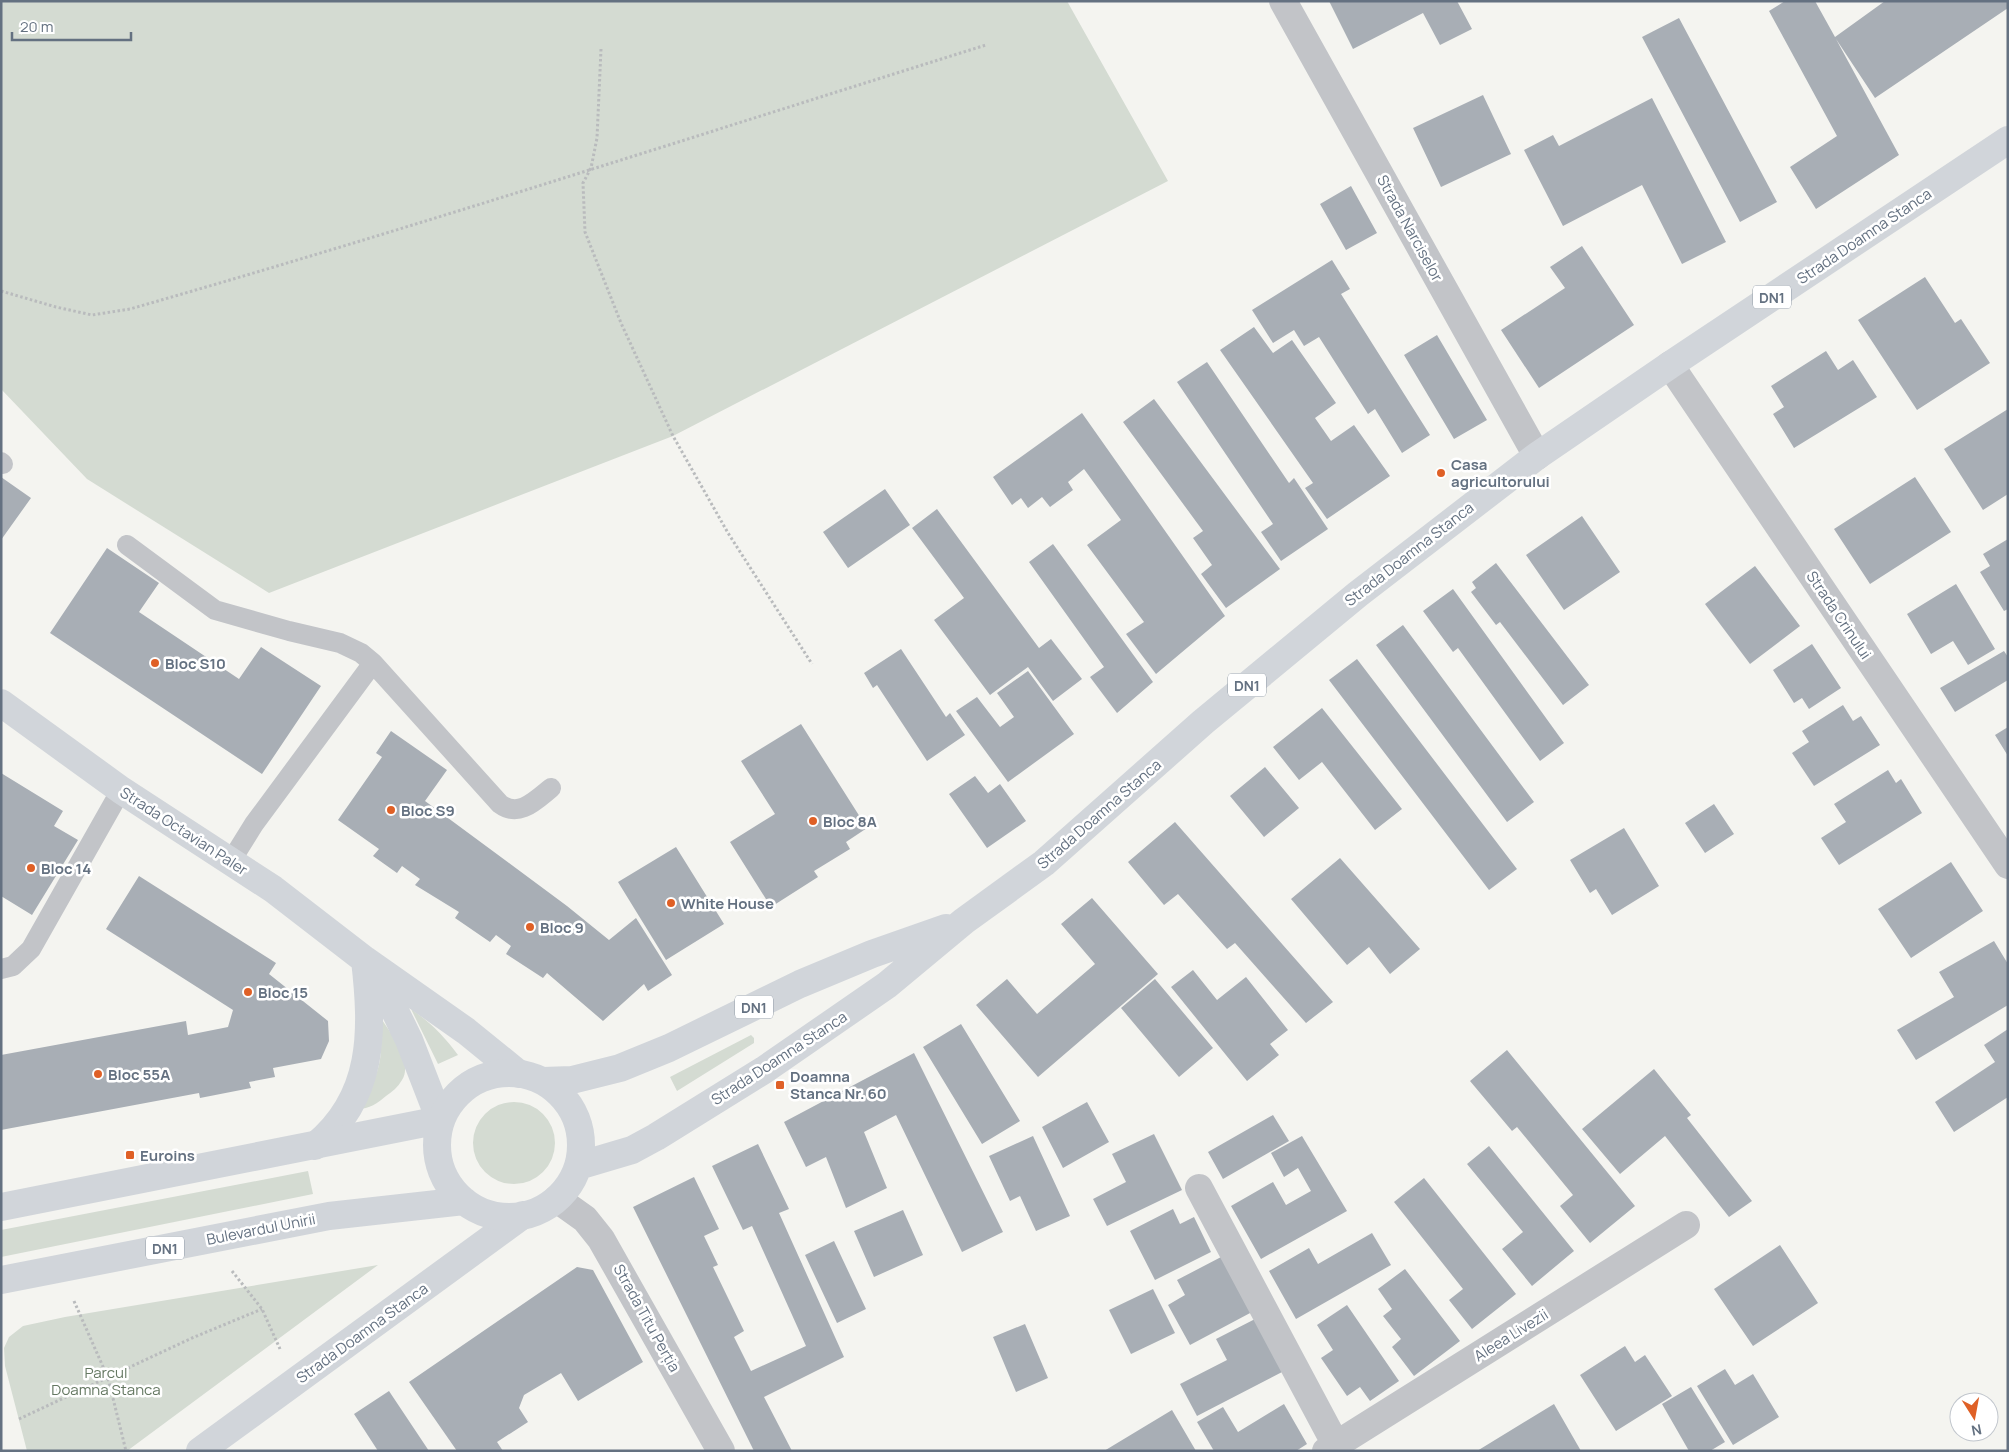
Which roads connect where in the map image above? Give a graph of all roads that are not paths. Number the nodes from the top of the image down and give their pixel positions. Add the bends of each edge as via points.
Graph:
1 (1283, 1) edge
2 (2008, 140) edge
3 (1670, 365) junction
4 (1537, 456) junction
5 (127, 545) dead end
6 (373, 663) junction
7 (1, 703) edge
8 (551, 788) dead end
9 (121, 790) junction
10 (230, 861) junction
11 (2008, 866) edge
12 (964, 921) junction
13 (365, 960) junction
14 (1, 968) edge
15 (531, 1077) junction
16 (440, 1120) junction
17 (315, 1146) junction
18 (578, 1166) junction
19 (1199, 1188) dead end
20 (557, 1199) junction
21 (464, 1201) junction
22 (1, 1208) edge
23 (523, 1215) junction
24 (1686, 1226) dead end
25 (1, 1280) edge
26 (1331, 1448) edge
27 (200, 1451) edge
28 (721, 1451) edge

1 - 4 street, Strada Narciselor
2 - 3 main road, Strada Doamna Stanca / DN1
3 - 4 main road, Strada Doamna Stanca / DN1
3 - 11 street, Strada Crinului
4 - 12 main road, Strada Doamna Stanca / DN1 via 1358,594 1211,716 1044,863
5 - 6 lane via 215,610 340,643
6 - 8 lane via 507,809 524,808
6 - 10 lane
7 - 9 main road, Strada Octavian Paler
9 - 10 main road, Strada Octavian Paler
9 - 14 lane via 31,949 13,966
10 - 13 main road, Strada Octavian Paler via 273,889
12 - 15 main road, Strada Doamna Stanca / DN1 via 800,984 669,1048 620,1068 572,1080
12 - 18 main road, Strada Doamna Stanca / DN1 via 887,985 764,1070 632,1150
13 - 15 main road, Strada Octavian Paler
13 - 16 main road via 405,1032
13 - 17 main road via 370,1026 365,1064 343,1114
15 - 16 main road, DN1 via 494,1074 472,1083 453,1099
15 - 18 main road, DN1 via 562,1096 576,1117 581,1141
16 - 17 main road
16 - 21 main road, DN1 via 436,1143 439,1165 449,1185
17 - 22 main road
18 - 20 main road, DN1 via 570,1184
19 - 26 street, Aleea Livezii
20 - 23 main road, DN1
20 - 28 street, Strada Titu Perția via 586,1219 601,1238
21 - 23 main road, DN1 via 482,1212 502,1217
21 - 25 main road, Bulevardul Unirii / DN1 via 329,1216
23 - 27 main road, Strada Doamna Stanca
24 - 26 street, Aleea Livezii

